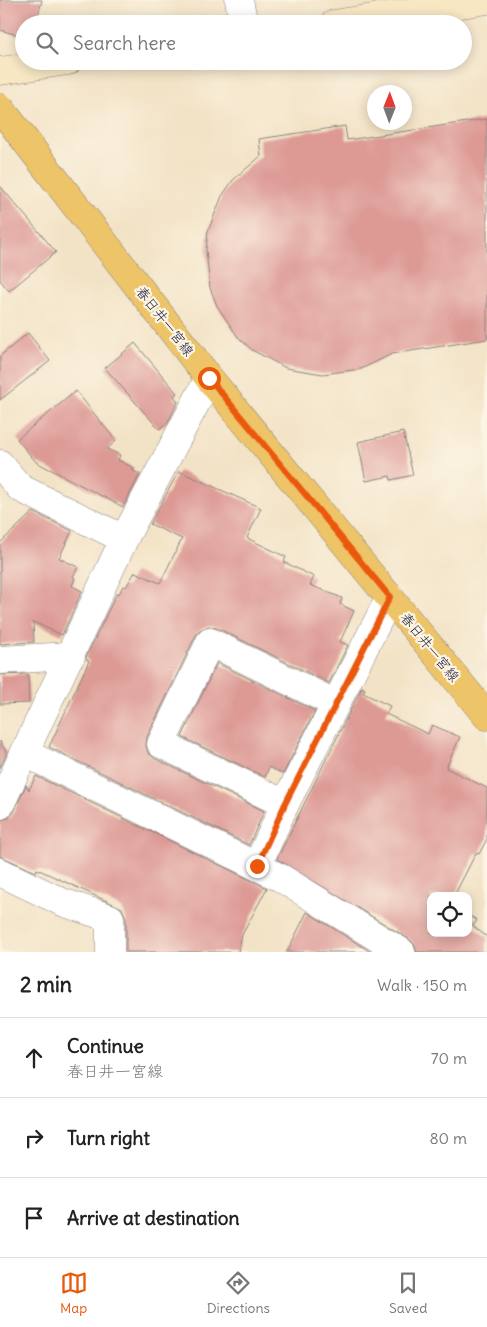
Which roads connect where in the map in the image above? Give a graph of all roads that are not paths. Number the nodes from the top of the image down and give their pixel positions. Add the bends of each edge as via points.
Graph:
1 (239, 0) edge
2 (487, 0) edge
3 (242, 15) edge
4 (391, 15) edge
5 (15, 68) edge
6 (0, 70) edge
7 (0, 108) edge
8 (209, 378) junction
9 (0, 464) edge
10 (10, 489) edge
11 (124, 539) junction
12 (390, 597) junction
13 (71, 656) junction
14 (0, 660) edge
15 (336, 704) junction
16 (487, 716) edge
17 (25, 753) junction
18 (285, 804) junction
19 (0, 805) edge
20 (257, 866) junction
21 (0, 872) edge
22 (110, 952) edge
23 (401, 952) edge

1 - 3 street
2 - 4 street
5 - 6 street
7 - 8 main road, 春日井一宮線
8 - 11 street
8 - 12 main road, 春日井一宮線
9 - 10 street
10 - 11 street
11 - 13 street
12 - 15 street
12 - 16 main road, 春日井一宮線
13 - 14 street
13 - 17 street
15 - 18 street
15 - 18 street via 210,642 161,744
17 - 19 street
17 - 20 street
18 - 20 street
20 - 23 street
21 - 22 street via 62,902 110,918

